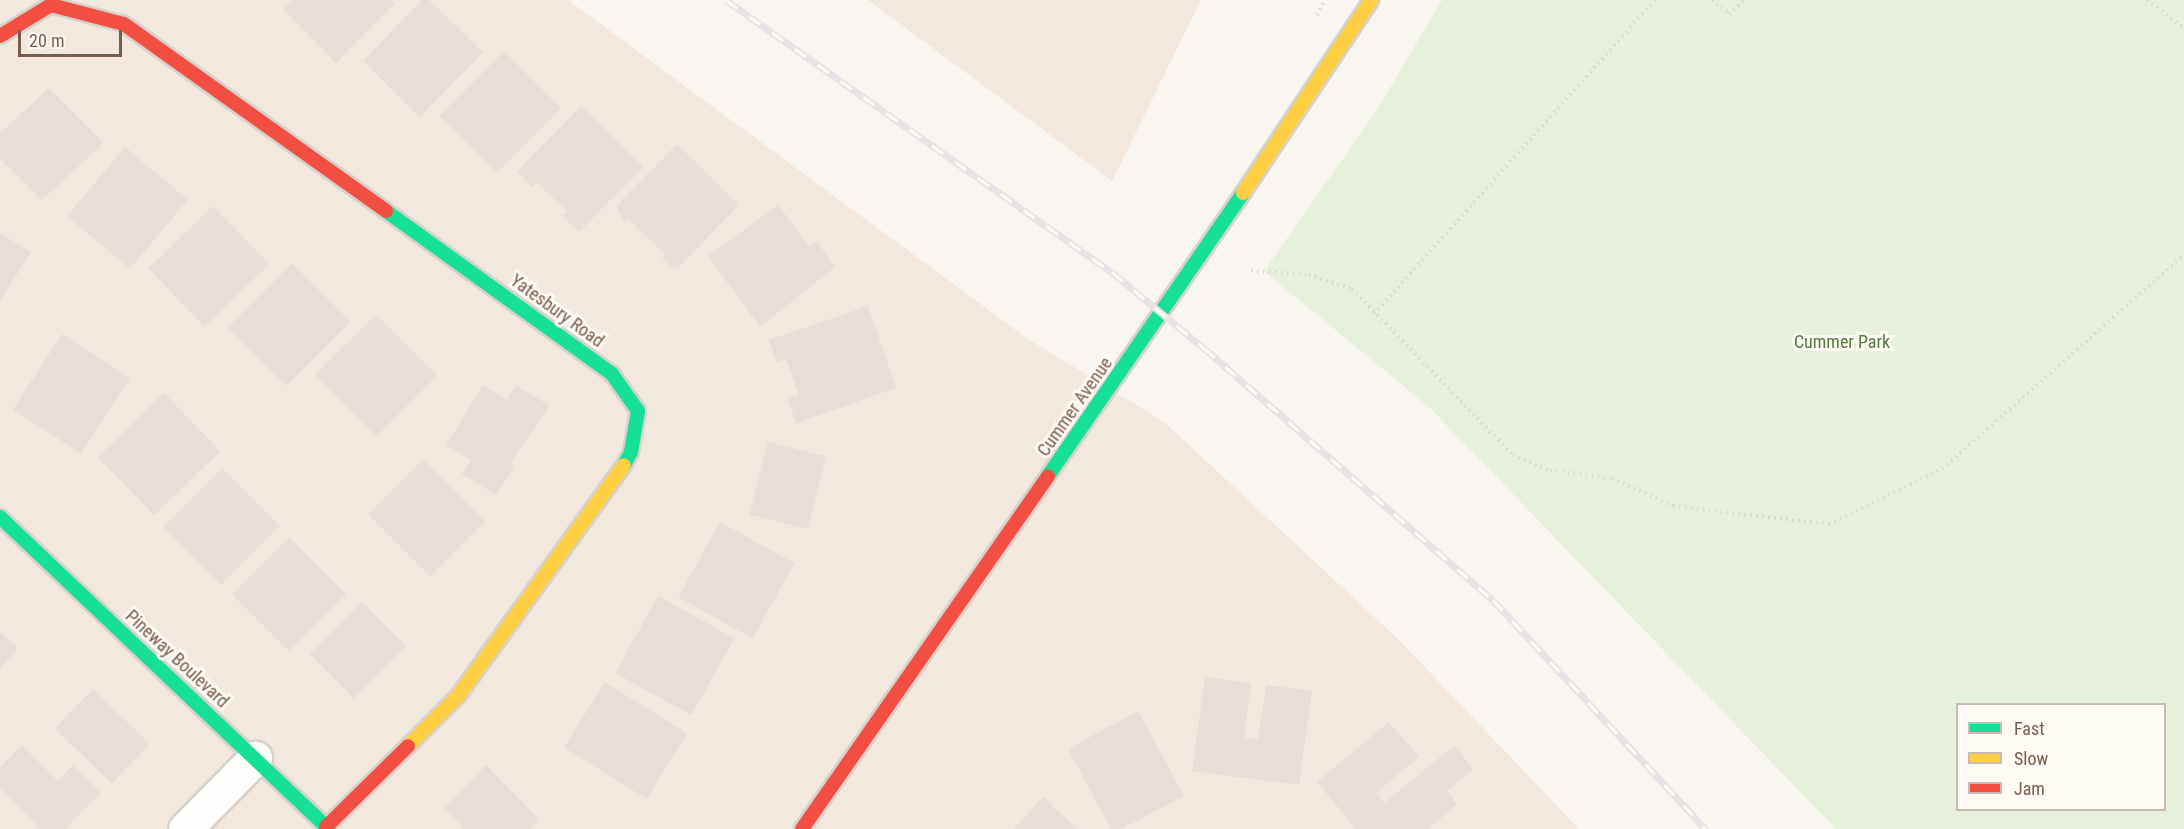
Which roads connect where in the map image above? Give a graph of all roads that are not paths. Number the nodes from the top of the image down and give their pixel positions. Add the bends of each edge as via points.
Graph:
1 (1371, 0) edge
2 (0, 36) edge
3 (0, 517) edge
4 (255, 758) junction
5 (328, 828) edge
6 (185, 829) edge
7 (802, 829) edge

1 - 7 street, Cummer Avenue via 1205,250
2 - 5 street, Yatesbury Road via 51,5 124,24 590,357 612,374 638,411 631,452 608,493 458,696
3 - 4 street, Pineway Boulevard
4 - 5 street, Pineway Boulevard
4 - 6 street

